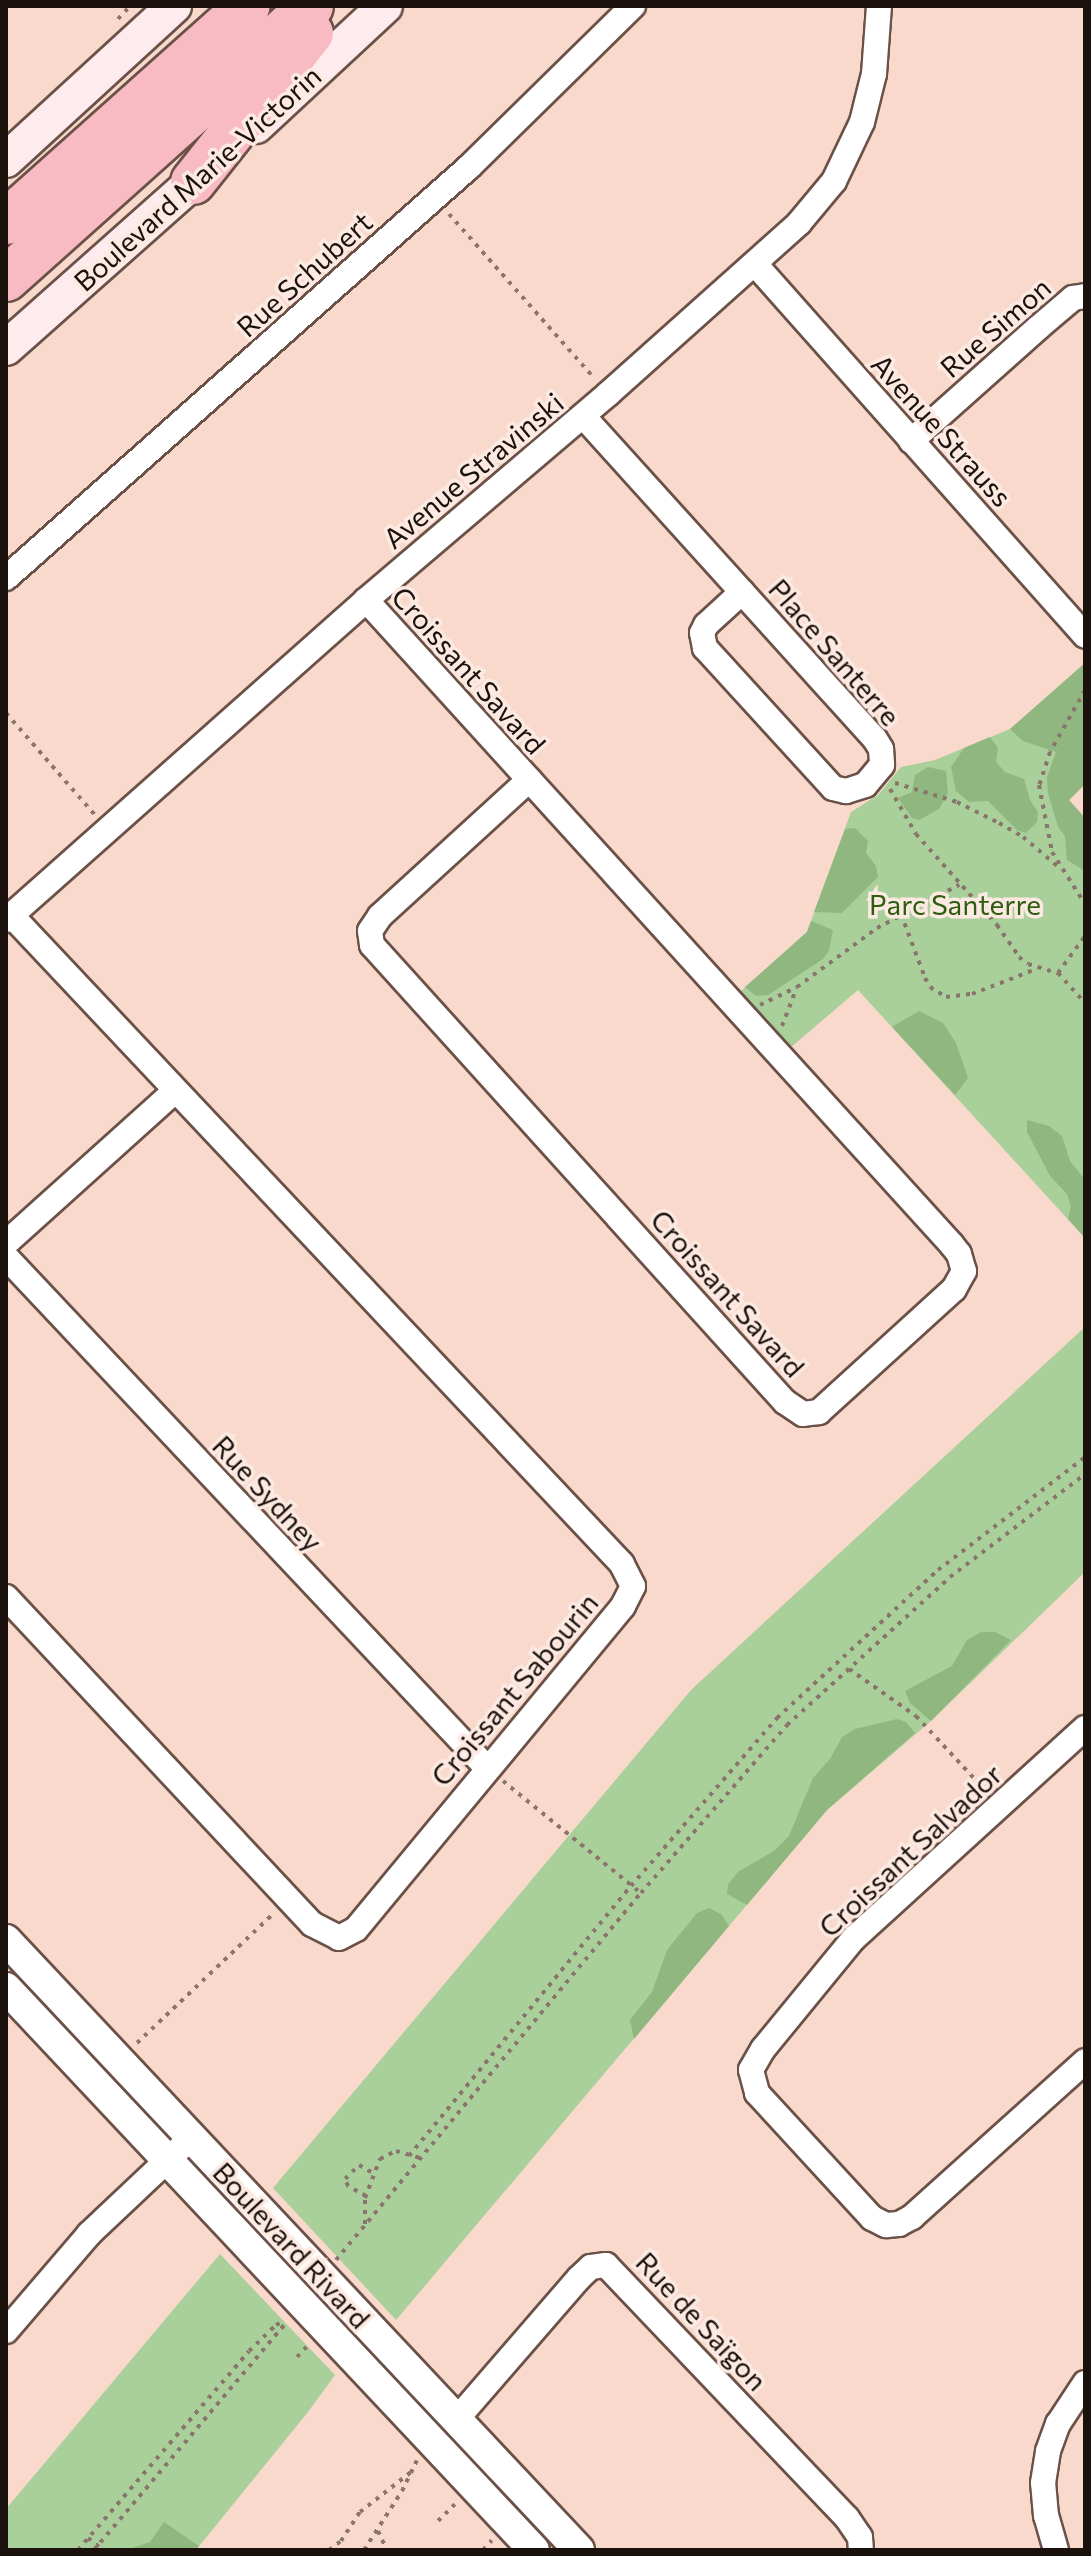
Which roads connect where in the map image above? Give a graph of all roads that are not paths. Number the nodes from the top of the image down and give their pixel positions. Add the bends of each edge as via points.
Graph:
1 (174, 6) edge
2 (248, 6) edge
3 (311, 6) edge
4 (332, 6) edge
5 (385, 6) edge
6 (633, 6) edge
7 (879, 6) edge
8 (6, 160) edge
9 (193, 182) junction
10 (6, 222) edge
11 (755, 264) junction
12 (6, 279) edge
13 (1085, 296) edge
14 (6, 348) edge
15 (583, 416) junction
16 (911, 441) junction
17 (6, 578) edge
18 (742, 592) junction
19 (366, 600) junction
20 (1085, 636) edge
21 (529, 780) junction
22 (9, 918) edge
23 (175, 1091) junction
24 (6, 1243) edge
25 (6, 1257) edge
26 (6, 1597) edge
27 (1085, 1728) edge
28 (494, 1773) junction
29 (6, 1940) edge
30 (6, 1988) edge
31 (1085, 2061) edge
32 (191, 2138) junction
33 (168, 2160) junction
34 (6, 2331) edge
35 (1085, 2383) edge
36 (456, 2420) junction
37 (534, 2550) edge
38 (579, 2550) edge
39 (861, 2550) edge
40 (1056, 2550) edge

1 - 8 main road
2 - 10 highway
3 - 12 highway
4 - 9 highway
5 - 9 main road, Boulevard Marie-Victorin
6 - 17 street, Rue Schubert via 469,167
7 - 11 street, Avenue Stravinski via 872,90 849,154 812,209
9 - 14 main road, Boulevard Marie-Victorin
11 - 15 street, Avenue Stravinski
11 - 16 street, Avenue Strauss
13 - 16 street, Rue Simon via 1073,298
15 - 18 street, Place Santerre
15 - 19 street, Avenue Stravinski
16 - 20 street, Avenue Strauss
18 - 18 street, Place Santerre via 875,739 882,765 865,785 846,791 833,788 705,648 706,625
19 - 21 street, Croissant Savard
19 - 22 street, Avenue Stravinski
21 - 21 street, Croissant Savard via 959,1254 964,1271 954,1289 819,1412 803,1414 785,1402 372,945 370,931 380,916
22 - 23 street, Croissant Sabourin
23 - 24 street
23 - 28 street, Croissant Sabourin via 630,1575 633,1586 623,1606
25 - 28 street, Rue Sydney
26 - 28 street, Croissant Sabourin via 312,1924 330,1936 339,1938 356,1929
27 - 31 street, Croissant Salvador via 854,1938 751,2070 757,2093 872,2218 886,2225 912,2217
29 - 32 street, Boulevard Rivard
30 - 33 street, Boulevard Rivard
32 - 33 street
32 - 36 street, Boulevard Rivard
33 - 34 street via 89,2234
33 - 37 street, Boulevard Rivard
35 - 40 street via 1058,2424 1046,2462 1046,2516
36 - 38 street, Boulevard Rivard
36 - 39 street, Rue de Saïgon via 579,2278 591,2267 606,2265 847,2518 860,2537

